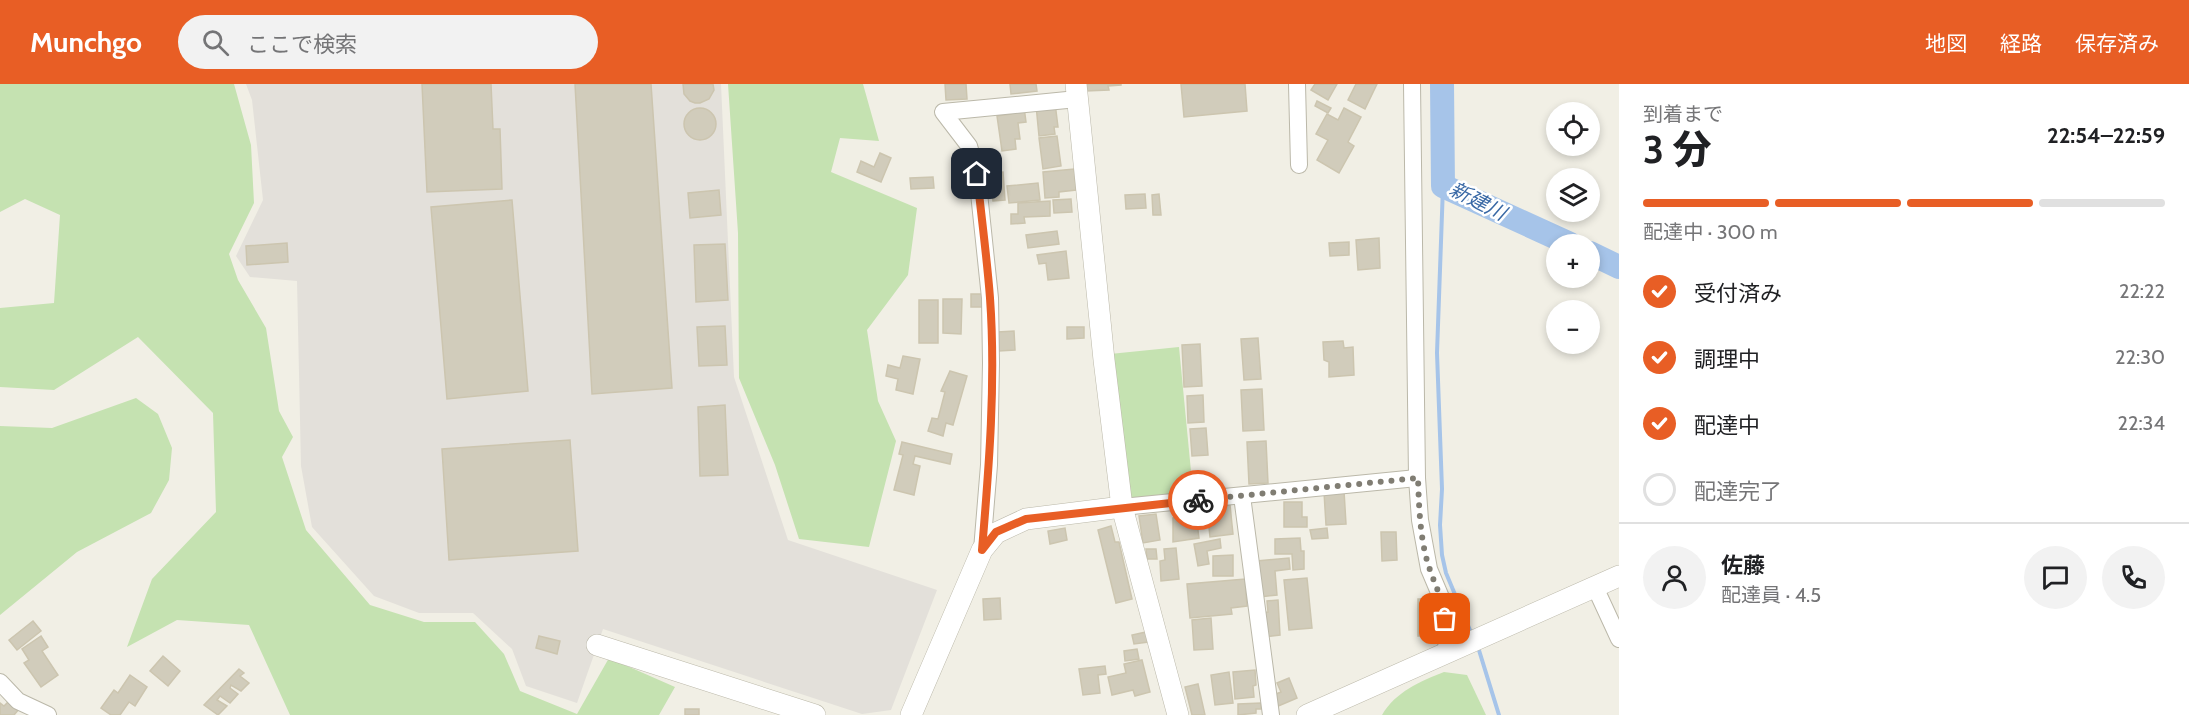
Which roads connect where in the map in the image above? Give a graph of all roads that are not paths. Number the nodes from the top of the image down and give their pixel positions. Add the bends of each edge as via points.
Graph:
1 (1297, 84) edge
2 (1412, 84) edge
3 (1077, 92) edge
4 (1299, 165) dead end
5 (1418, 478) junction
6 (1242, 496) junction
7 (1122, 507) junction
8 (982, 550) junction
9 (1619, 576) edge
10 (1595, 587) junction
11 (1619, 639) edge
12 (597, 645) dead end
13 (1447, 652) junction
14 (0, 682) edge
15 (48, 715) edge
16 (815, 715) edge
17 (911, 715) edge
18 (1178, 715) edge
19 (1271, 715) edge
20 (1307, 715) edge

1 - 4 street
2 - 5 street
3 - 7 street
3 - 8 street via 943,112 969,146 977,174 990,298 989,465
5 - 6 street
5 - 13 street via 1420,520 1429,569 1443,602
6 - 7 street
6 - 19 street
7 - 8 street via 1026,519 996,532
7 - 18 street
8 - 17 street
9 - 10 street
10 - 11 street
10 - 13 street
12 - 16 street
13 - 20 street
14 - 15 street via 18,700

